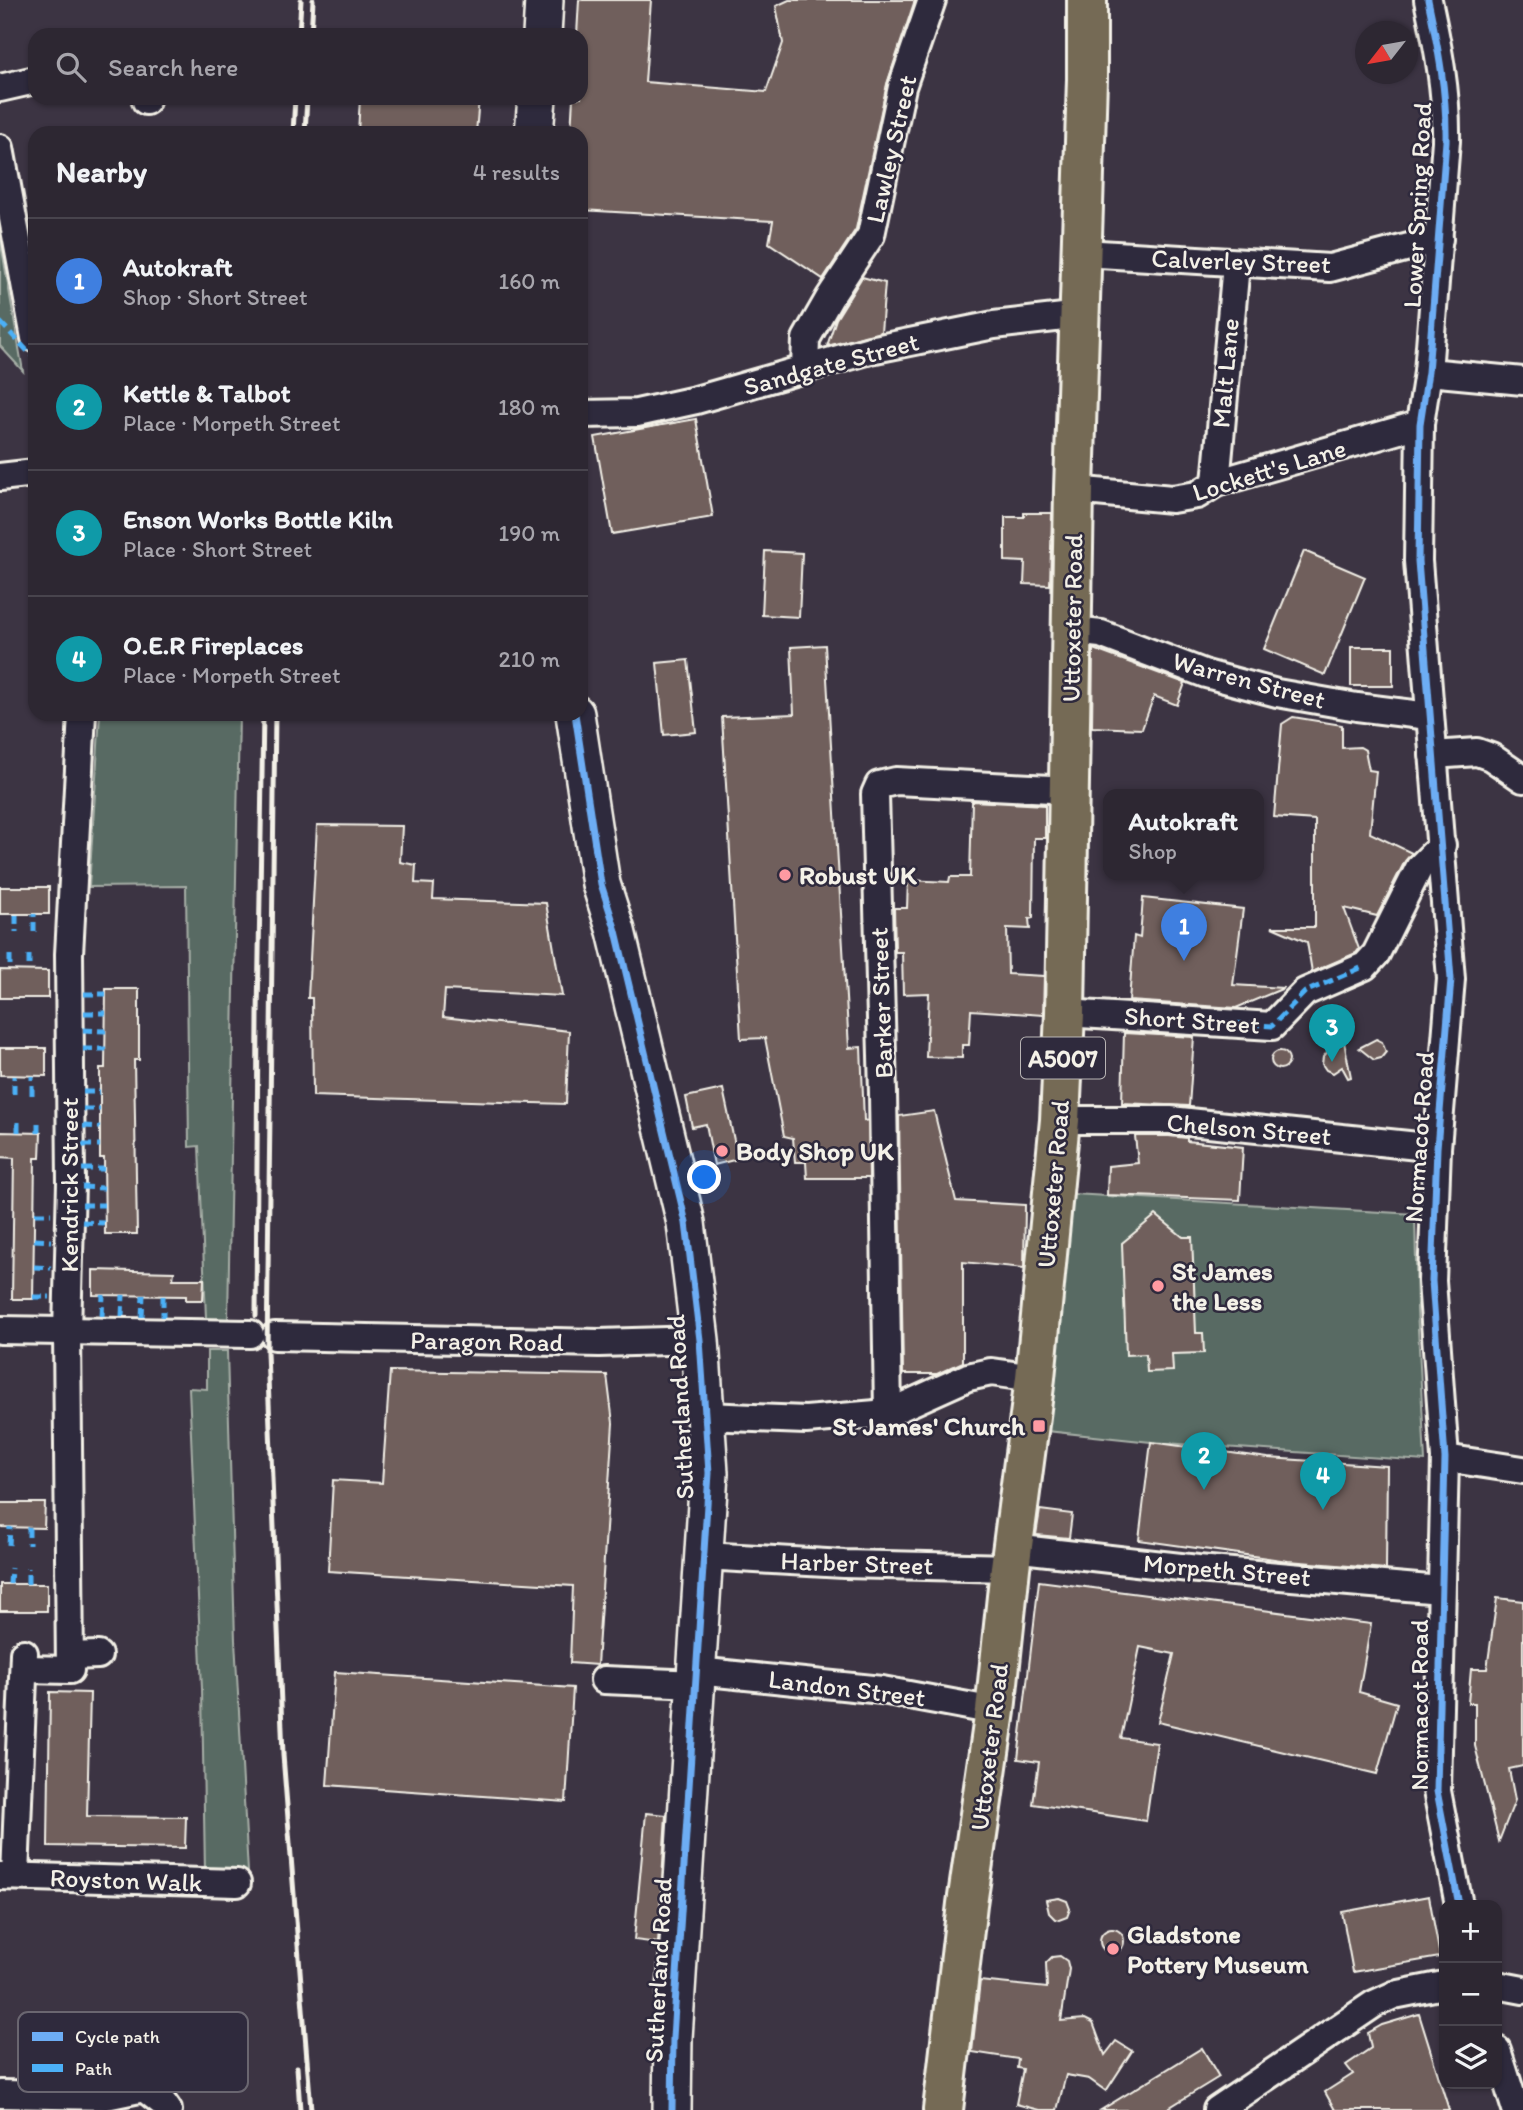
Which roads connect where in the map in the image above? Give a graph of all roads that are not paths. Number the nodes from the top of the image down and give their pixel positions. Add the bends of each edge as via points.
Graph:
1 (544, 0) edge
2 (932, 0) edge
3 (1087, 0) edge
4 (1428, 0) edge
5 (542, 28) edge
6 (28, 82) edge
7 (0, 88) edge
8 (536, 105) edge
9 (535, 126) edge
10 (0, 148) edge
11 (1439, 239) junction
12 (1083, 253) junction
13 (1236, 264) junction
14 (28, 300) edge
15 (1081, 315) junction
16 (805, 368) junction
17 (1428, 372) junction
18 (1523, 381) edge
19 (588, 414) edge
20 (1420, 424) junction
21 (28, 474) edge
22 (0, 477) edge
23 (1216, 483) junction
24 (1074, 490) junction
25 (1073, 631) junction
26 (1429, 716) junction
27 (82, 721) edge
28 (576, 721) edge
29 (1433, 755) junction
30 (1523, 779) edge
31 (1070, 790) junction
32 (1441, 845) junction
33 (1065, 1013) junction
34 (1060, 1120) junction
35 (1437, 1148) junction
36 (0, 1330) edge
37 (67, 1331) junction
38 (700, 1340) junction
39 (1035, 1378) junction
40 (888, 1412) junction
41 (706, 1416) junction
42 (1445, 1458) junction
43 (1523, 1470) edge
44 (704, 1556) junction
45 (1012, 1558) junction
46 (1441, 1590) junction
47 (98, 1655) dead end
48 (70, 1656) junction
49 (697, 1677) junction
50 (604, 1681) dead end
51 (995, 1710) junction
52 (8, 1876) edge
53 (237, 1883) dead end
54 (1458, 1900) edge
55 (1439, 1986) edge
56 (1502, 1986) edge
57 (1523, 1990) edge
58 (1502, 2066) edge
59 (125, 2092) edge
60 (149, 2092) edge
61 (0, 2094) edge
62 (168, 2110) edge
63 (672, 2110) edge
64 (943, 2110) edge
65 (1217, 2110) edge
66 (1516, 2110) edge

1 - 5 street
2 - 16 street, Lawley Street via 902,88 872,235 807,339
3 - 12 main road, Uttoxeter Road / A5007
4 - 11 street, Lower Spring Road via 1447,105
6 - 7 street
8 - 9 street
10 - 14 street
11 - 13 street, Calverley Street via 1330,268
11 - 17 street, Lower Spring Road
12 - 13 street, Calverley Street
12 - 15 main road, Uttoxeter Road / A5007
13 - 23 street, Malt Lane
15 - 16 street, Sandgate Street via 994,325
15 - 24 main road, Uttoxeter Road / A5007
16 - 19 street, Sandgate Street via 649,410
17 - 18 street
17 - 20 street, Normacot Road
20 - 23 street, Lockett's Lane
20 - 26 street, Normacot Road via 1418,561
21 - 22 street
23 - 24 street, Lockett's Lane via 1197,495 1172,499
24 - 25 main road, Uttoxeter Road / A5007
25 - 26 street, Warren Street via 1101,634 1206,674 1277,693
25 - 31 main road, Uttoxeter Road / A5007
26 - 29 street, Normacot Road
27 - 37 street, Kendrick Street via 69,954
28 - 38 street, Sutherland Road via 601,884 687,1223
29 - 30 street via 1477,752
29 - 32 street, Normacot Road
31 - 33 main road, Uttoxeter Road / A5007
31 - 40 street, Barker Street via 896,781 879,785 875,794
32 - 33 street, Short Street via 1419,868 1376,954 1365,966 1305,992 1272,1026
32 - 35 street, Normacot Road via 1451,979
33 - 34 main road, Uttoxeter Road / A5007
34 - 35 street, Chelson Street via 1170,1120
34 - 39 main road, Uttoxeter Road / A5007
35 - 42 street, Normacot Road via 1432,1281
36 - 37 street, Paragon Road
37 - 38 street, Paragon Road via 599,1343
37 - 48 street, Kendrick Street
38 - 41 street, Sutherland Road
39 - 40 street via 991,1372 968,1377
39 - 45 main road, Uttoxeter Road / A5007
40 - 41 street via 806,1420
41 - 44 street, Sutherland Road via 709,1473
42 - 43 street
42 - 46 street, Normacot Road
44 - 45 street, Harber Street via 844,1564
44 - 49 street, Sutherland Road
45 - 46 street, Morpeth Street
45 - 51 main road, Uttoxeter Road / A5007
46 - 54 street, Normacot Road via 1437,1791
47 - 48 street
48 - 52 street, Royston Walk via 71,1670 25,1660
49 - 50 street, Landon Street
49 - 51 street, Landon Street via 882,1690
49 - 63 street, Sutherland Road
51 - 64 main road, Uttoxeter Road / A5007
52 - 53 street, Royston Walk via 208,1895
55 - 65 street via 1374,2004
56 - 57 street
58 - 66 street
59 - 61 street via 106,2096
60 - 62 street

